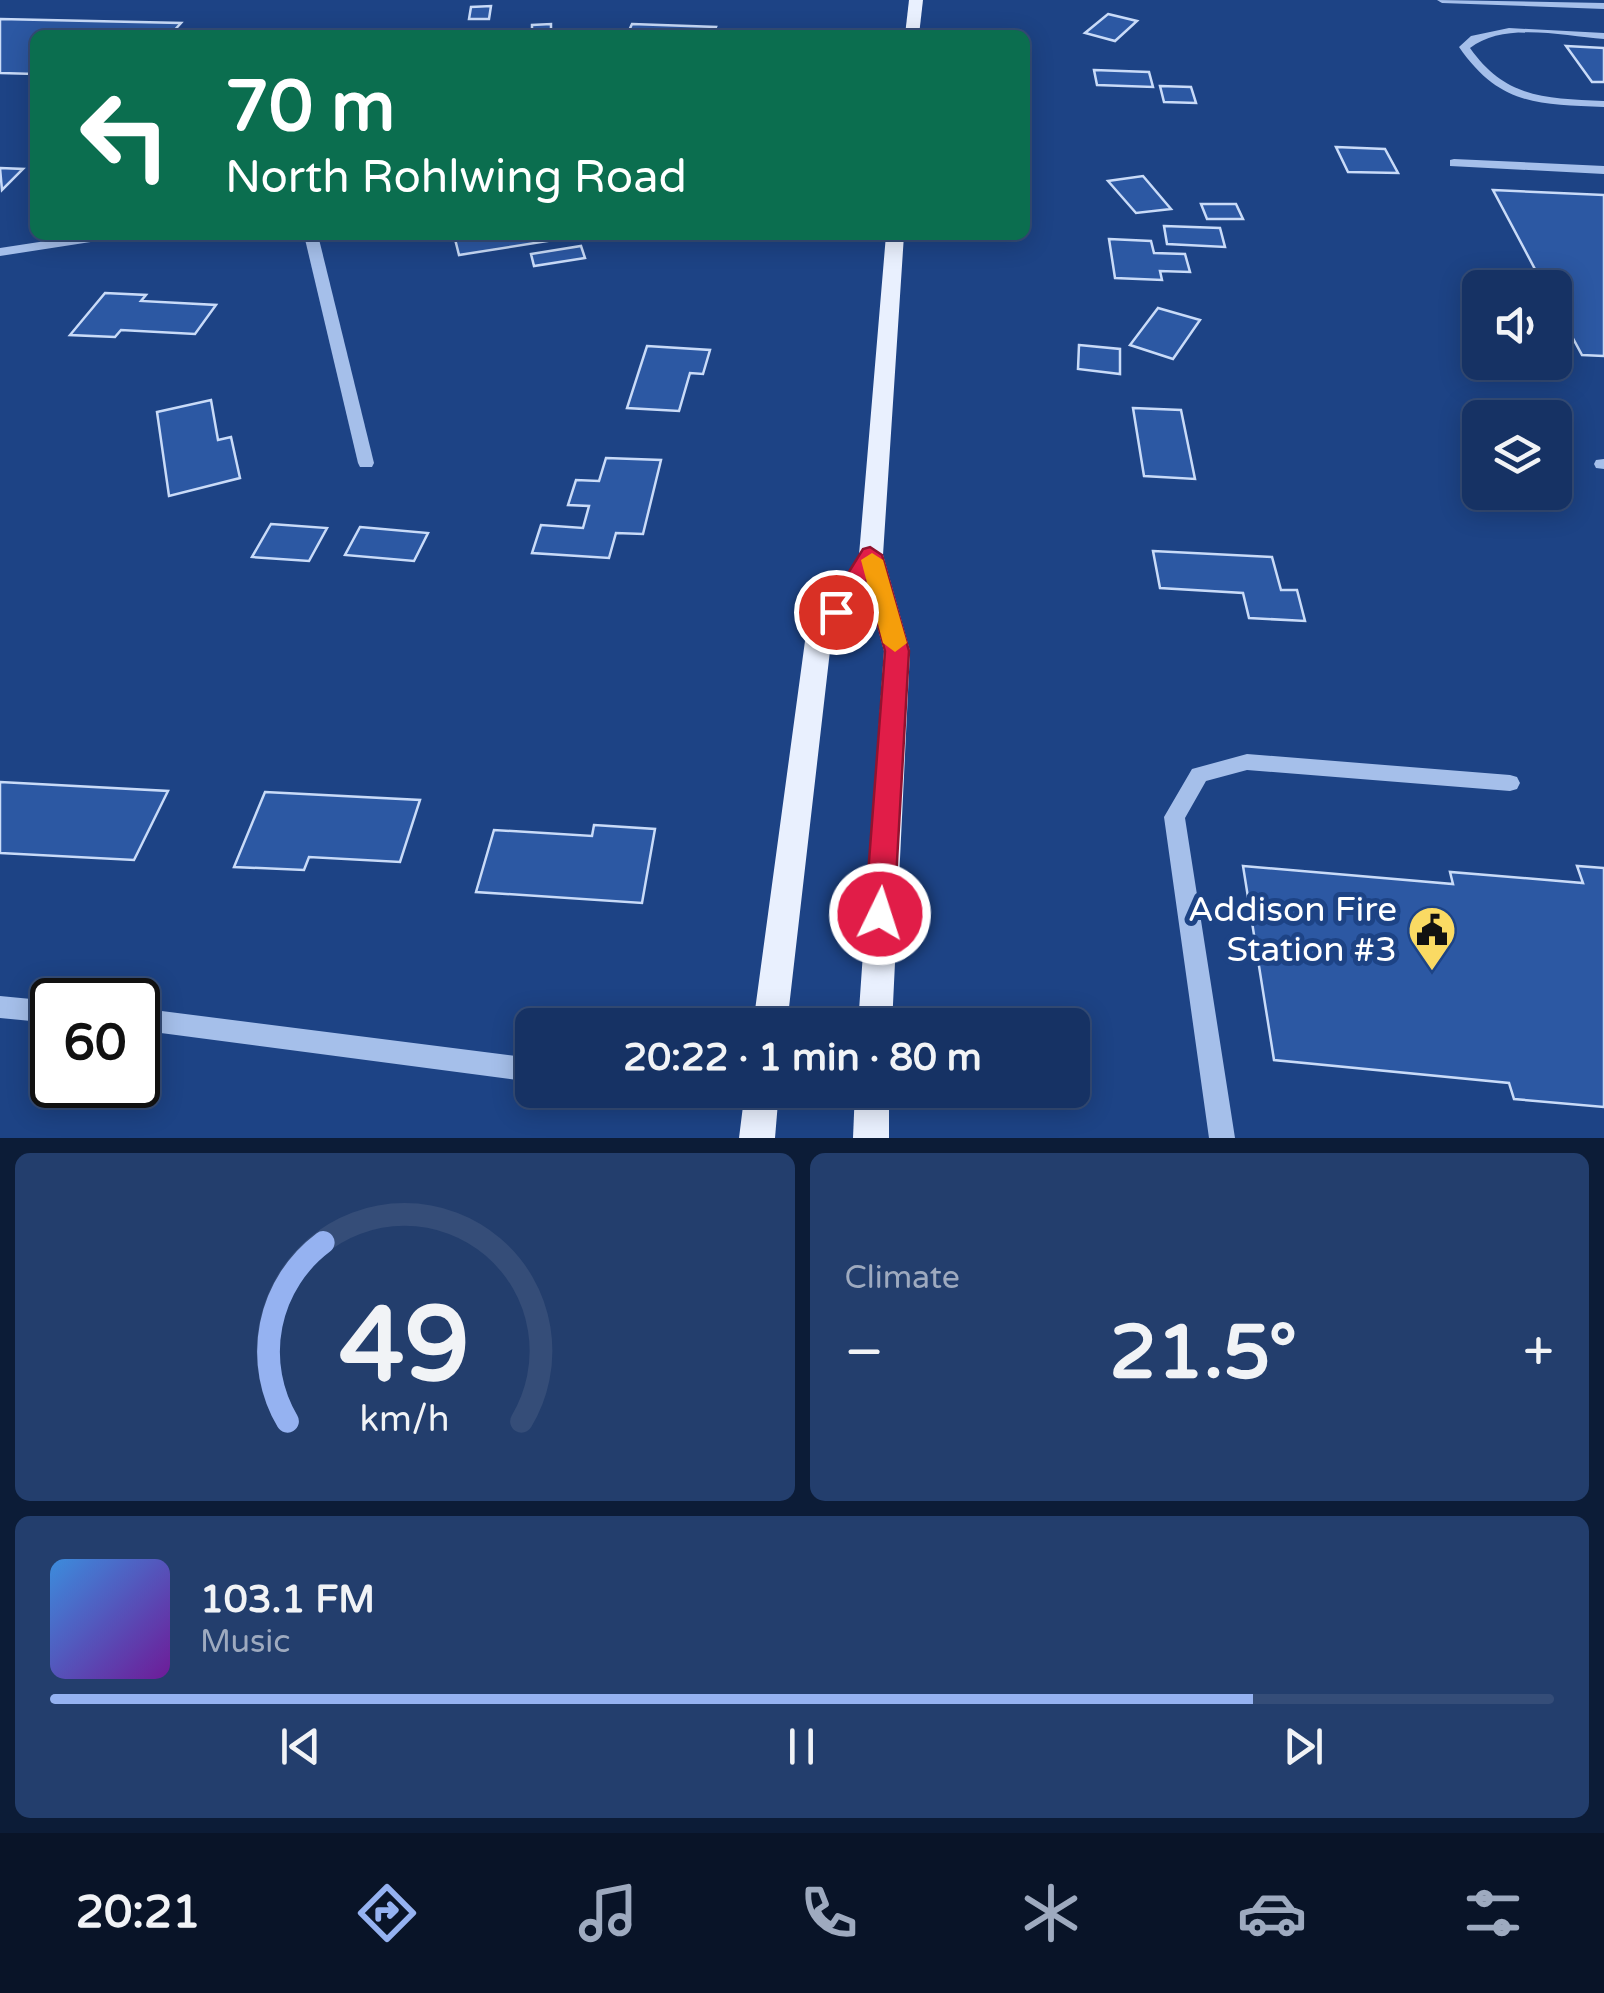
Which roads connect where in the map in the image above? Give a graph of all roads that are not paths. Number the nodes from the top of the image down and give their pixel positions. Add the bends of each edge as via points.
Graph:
1 (916, 0) edge
2 (1442, 0) edge
3 (1604, 6) edge
4 (913, 30) edge
5 (1604, 36) edge
6 (1604, 104) edge
7 (1454, 163) dead end
8 (1604, 170) edge
9 (78, 240) edge
10 (312, 240) edge
11 (895, 240) edge
12 (0, 252) edge
13 (366, 463) dead end
14 (870, 555) junction
15 (1510, 783) dead end
16 (0, 1007) edge
17 (772, 1008) edge
18 (876, 1008) edge
19 (30, 1010) edge
20 (160, 1023) edge
21 (515, 1068) edge
22 (760, 1108) edge
23 (872, 1108) edge
24 (1228, 1137) edge
25 (757, 1138) edge
26 (871, 1138) edge

1 - 4 main road
2 - 3 street
5 - 6 street via 1494,31 1473,36 1464,47 1503,90
7 - 8 street
9 - 12 street
10 - 13 street
11 - 14 main road
14 - 17 main road via 818,640
14 - 18 main road via 897,651
15 - 24 street via 1246,762 1199,775 1174,816
16 - 19 street
20 - 21 street
22 - 25 main road
23 - 26 main road

